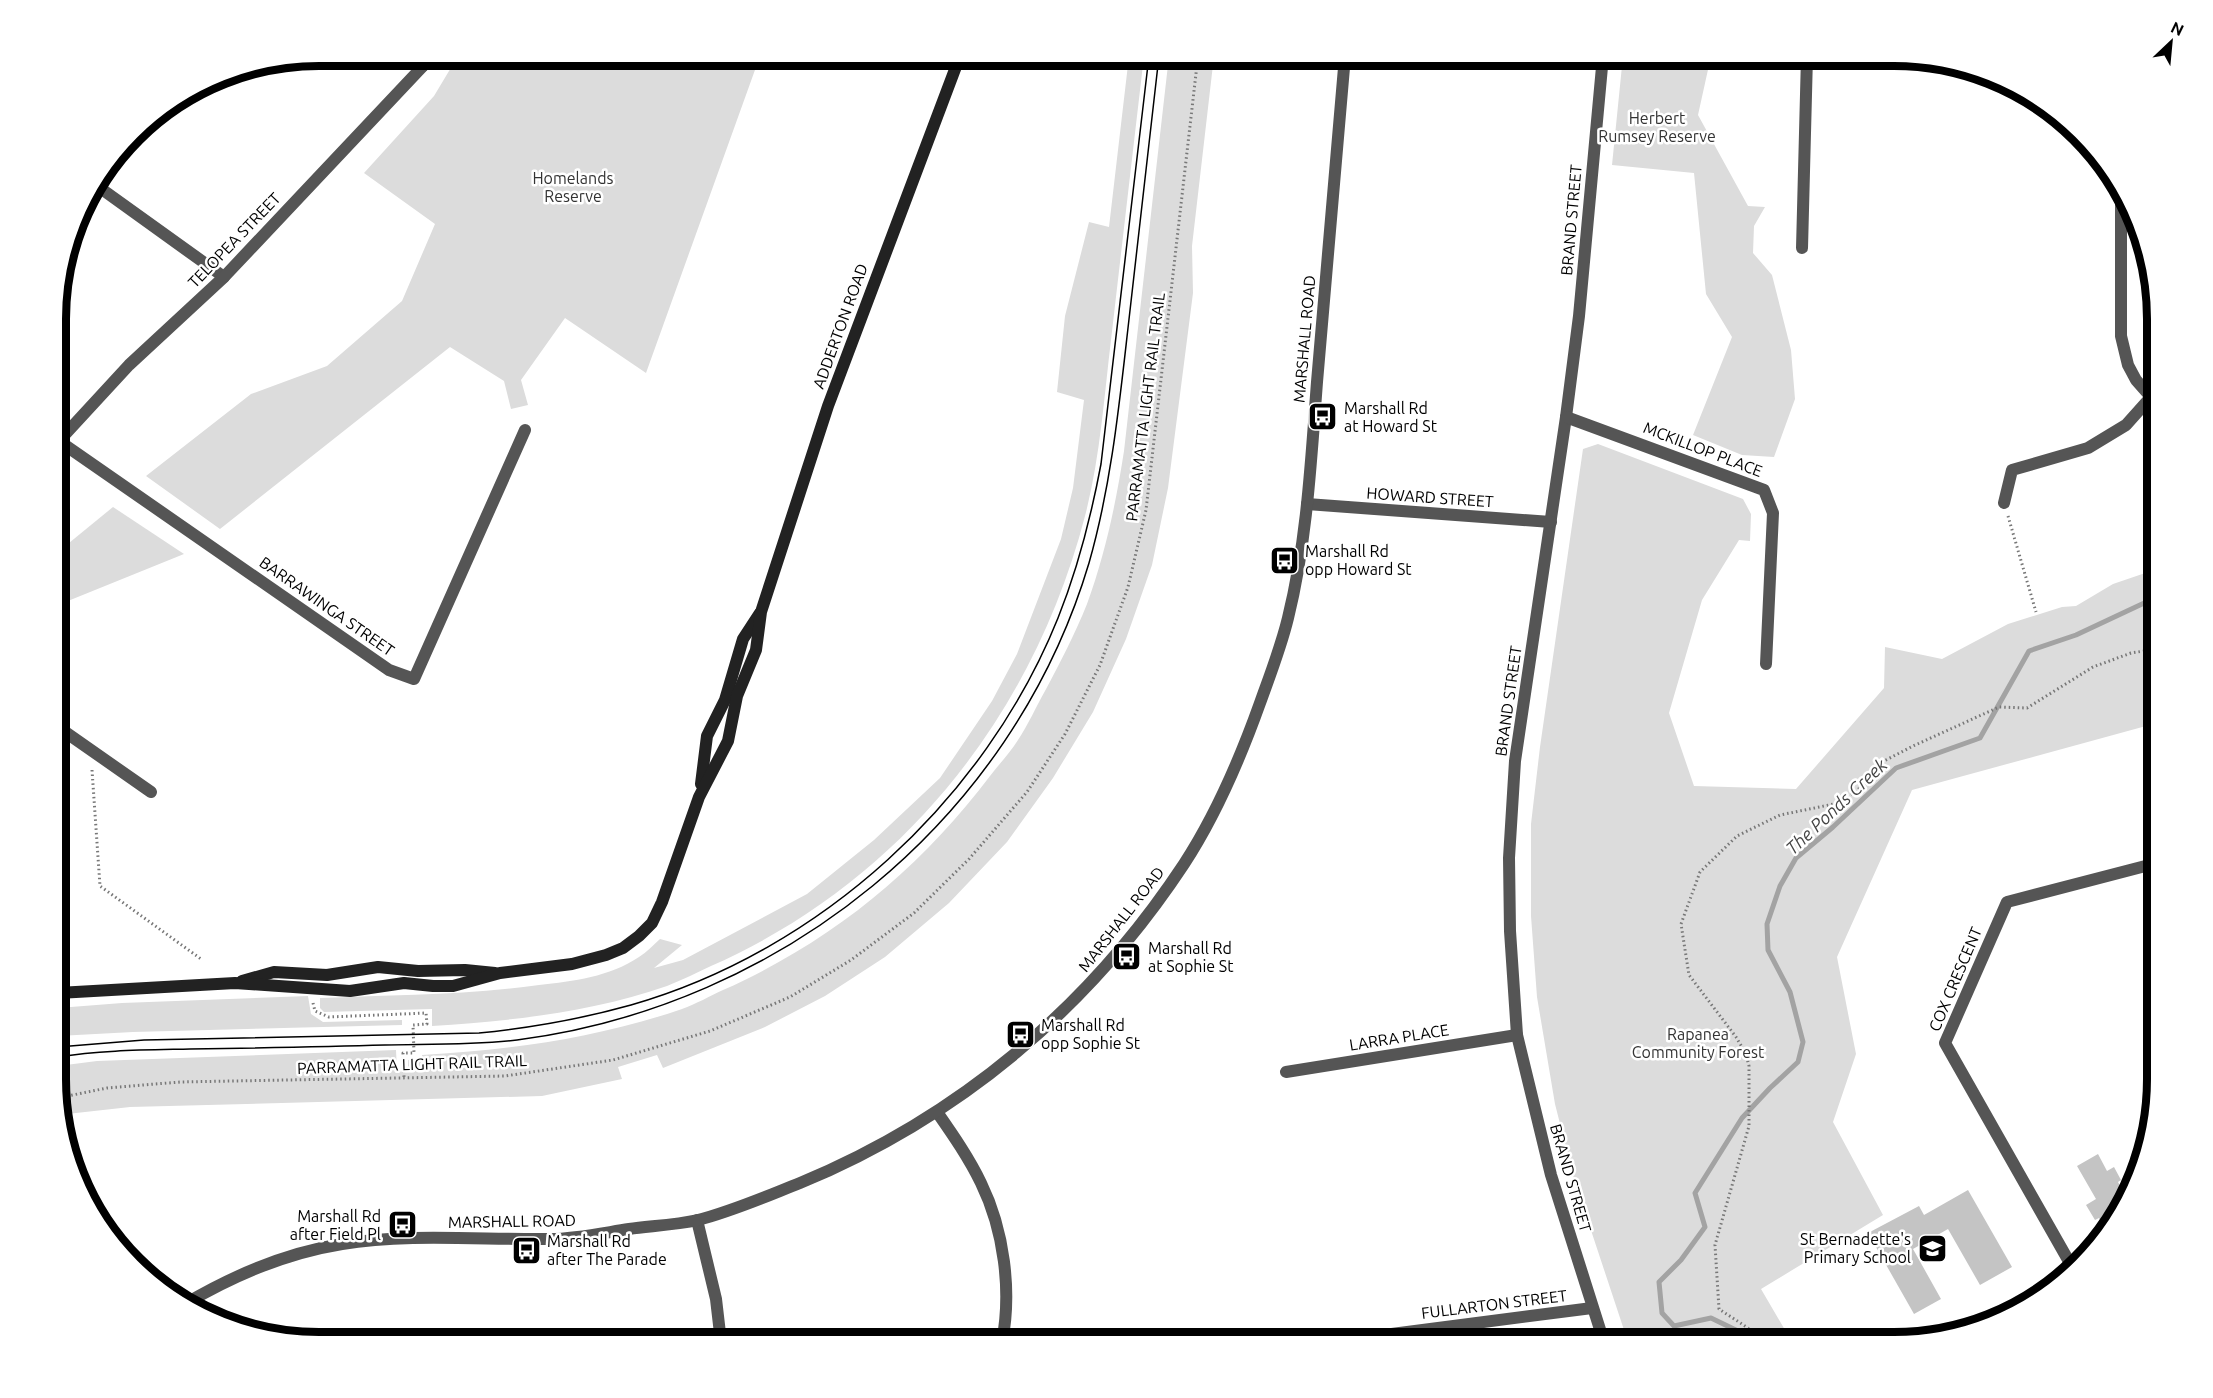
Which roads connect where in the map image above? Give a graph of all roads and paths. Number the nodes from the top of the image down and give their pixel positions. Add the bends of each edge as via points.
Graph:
1 (421, 66) edge
2 (956, 66) edge
3 (1197, 66) edge
4 (1344, 66) edge
5 (1602, 66) edge
6 (1807, 66) edge
7 (102, 189) edge
8 (2121, 207) edge
9 (1802, 248) dead end
10 (225, 277) junction
11 (2147, 392) edge
12 (2147, 406) edge
13 (1566, 417) junction
14 (525, 430) dead end
15 (66, 433) edge
16 (66, 446) edge
17 (2004, 503) joint
18 (1307, 504) junction
19 (1551, 522) junction
20 (761, 612) junction
21 (2036, 612) dead end
22 (2147, 651) edge
23 (1766, 664) dead end
24 (66, 733) edge
25 (91, 750) junction
26 (151, 792) dead end
27 (699, 797) junction
28 (2147, 865) edge
29 (201, 959) dead end
30 (500, 974) junction
31 (235, 983) junction
32 (314, 989) junction
33 (66, 993) edge
34 (1517, 1035) junction
35 (1286, 1072) dead end
36 (404, 1078) junction
37 (67, 1096) edge
38 (937, 1112) junction
39 (697, 1220) junction
40 (2069, 1262) edge
41 (194, 1299) edge
42 (1592, 1308) junction
43 (721, 1332) edge
44 (1003, 1332) edge
45 (1407, 1332) edge
46 (1600, 1332) edge
47 (1749, 1332) edge

1 - 10 street, TELOPEA STREET
2 - 20 main road, ADDERTON ROAD via 828,406
3 - 36 path, PARRAMATTA LIGHT RAIL TRAIL via 1146,510 1128,587 1100,665 1065,734 1027,792 969,859 914,913 852,960 790,997 710,1031 613,1060 505,1076
4 - 18 street, MARSHALL ROAD
5 - 13 street, BRAND STREET
6 - 9 street
7 - 10 street
8 - 11 street via 2121,336 2127,365
10 - 15 street, TELOPEA STREET via 129,365
12 - 17 street via 2126,425 2088,448 2012,470
13 - 19 street, BRAND STREET
13 - 23 street, MCKILLOP PLACE via 1764,490 1773,513
14 - 16 street, BARRAWINGA STREET via 414,679 389,670
17 - 21 path
18 - 19 street, HOWARD STREET
18 - 38 street, MARSHALL ROAD via 1288,619 1273,668 1234,769 1185,862 1140,927 1097,977 1033,1040
19 - 34 street, BRAND STREET via 1512,791 1510,931
20 - 27 main road, ADDERTON ROAD via 756,650 736,696 728,741
20 - 27 main road, ADDERTON ROAD via 743,639 725,700 707,736
22 - 47 path via 2093,668 2027,708 1999,707 1884,761 1867,783 1839,803 1780,815 1737,836 1700,872 1682,924 1689,975 1725,1022 1746,1054 1749,1066 1749,1126 1715,1245 1719,1310
24 - 25 street
25 - 26 street
25 - 29 path via 100,886
27 - 30 main road, ADDERTON ROAD via 662,902 639,936 623,948 594,958
28 - 40 street, COX CRESCENT via 2007,902 1945,1043
30 - 31 main road, ADDERTON ROAD via 378,967 327,975 274,972
30 - 32 main road, ADDERTON ROAD via 453,986 404,982 358,990
31 - 32 main road, ADDERTON ROAD
31 - 33 main road, ADDERTON ROAD
32 - 36 path via 315,1011 324,1016 426,1013 427,1024 413,1025 414,1053 403,1053
34 - 35 street, LARRA PLACE
34 - 42 street, BRAND STREET via 1551,1175
36 - 37 path, PARRAMATTA LIGHT RAIL TRAIL via 180,1082 107,1088
38 - 39 street, MARSHALL ROAD via 826,1172
38 - 44 street via 970,1161 994,1215 1005,1275
39 - 41 street, MARSHALL ROAD via 558,1239 397,1239 347,1243 285,1257
39 - 43 street
42 - 45 street, FULLARTON STREET
42 - 46 street, BRAND STREET

